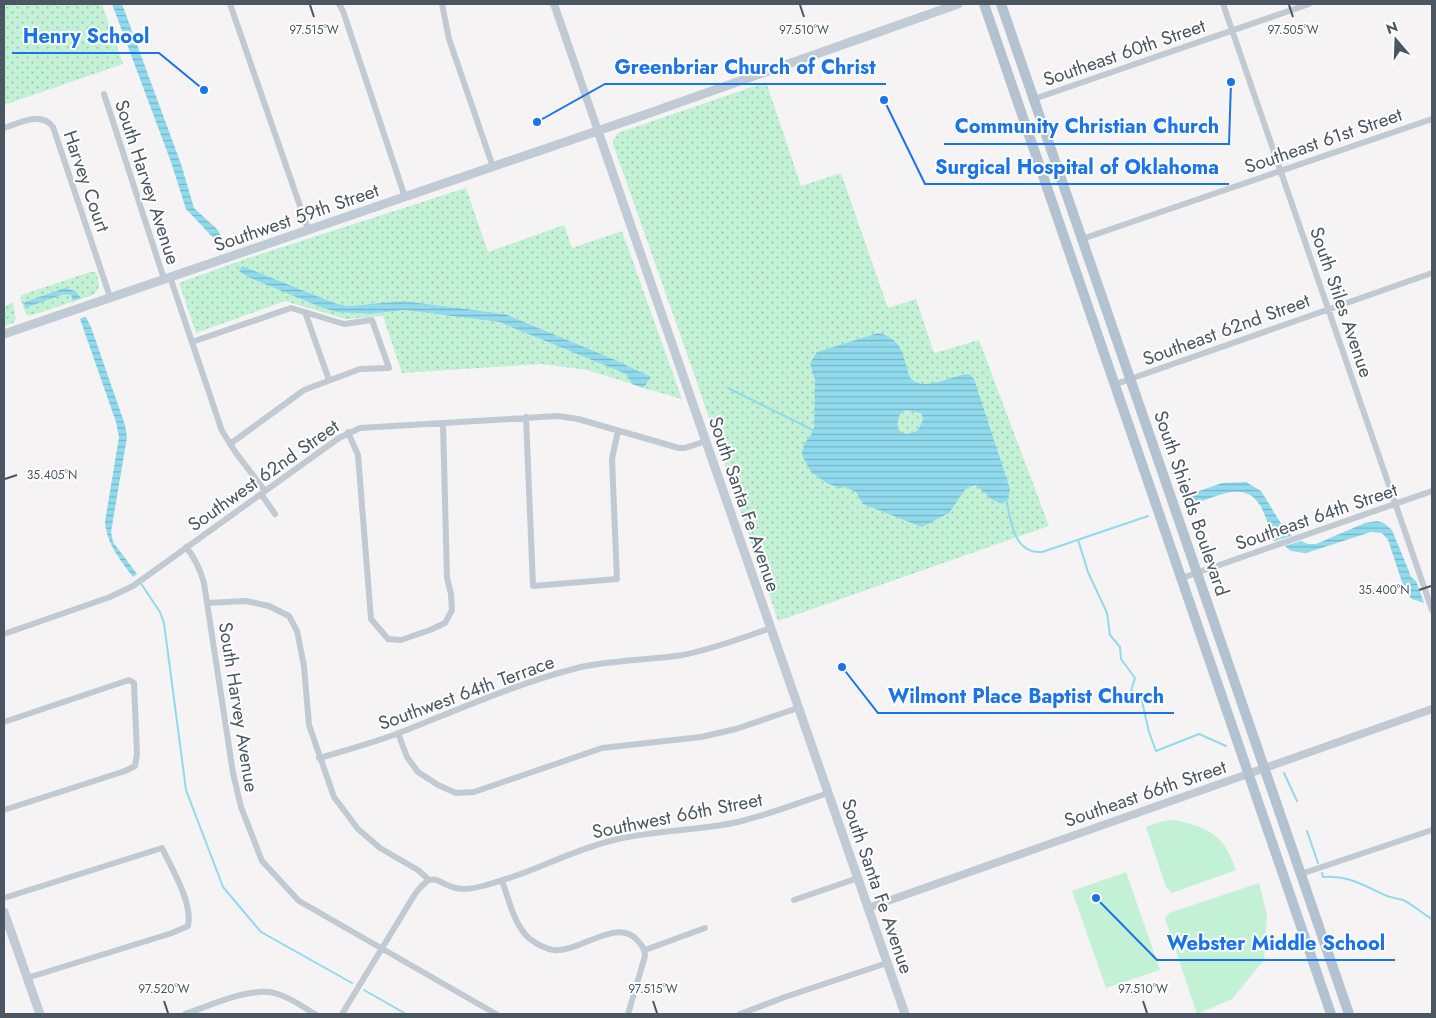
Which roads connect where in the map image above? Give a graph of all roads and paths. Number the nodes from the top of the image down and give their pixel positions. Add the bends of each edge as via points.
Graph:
1 (230, 4) edge
2 (339, 4) edge
3 (442, 4) edge
4 (554, 4) edge
5 (958, 4) edge
6 (984, 4) edge
7 (1001, 4) edge
8 (1223, 4) edge
9 (1309, 4) edge
10 (1232, 30) junction
11 (104, 94) dead end
12 (1034, 99) junction
13 (1432, 119) edge
14 (4, 128) edge
15 (598, 130) junction
16 (492, 167) junction
17 (1281, 171) junction
18 (1064, 186) junction
19 (1049, 191) junction
20 (405, 198) junction
21 (308, 229) junction
22 (1082, 239) junction
23 (1432, 273) edge
24 (167, 278) junction
25 (110, 297) junction
26 (1329, 309) junction
27 (305, 312) junction
28 (4, 334) edge
29 (192, 342) junction
30 (1130, 379) junction
31 (329, 380) junction
32 (1116, 384) junction
33 (526, 417) junction
34 (443, 423) junction
35 (618, 431) junction
36 (348, 432) junction
37 (706, 441) junction
38 (230, 444) junction
39 (1432, 491) edge
40 (263, 492) junction
41 (1396, 504) junction
42 (275, 514) dead end
43 (186, 547) junction
44 (1197, 573) junction
45 (1182, 578) junction
46 (207, 604) junction
47 (1431, 607) edge
48 (771, 628) junction
49 (4, 634) edge
50 (798, 708) junction
51 (1432, 709) edge
52 (4, 722) edge
53 (398, 733) junction
54 (319, 758) junction
55 (1265, 769) junction
56 (1249, 775) junction
57 (828, 792) junction
58 (4, 810) edge
59 (1432, 830) edge
60 (1301, 874) junction
61 (858, 878) junction
62 (428, 879) junction
63 (502, 881) junction
64 (4, 898) edge
65 (794, 900) dead end
66 (868, 908) junction
67 (4, 912) edge
68 (705, 928) dead end
69 (381, 948) junction
70 (645, 950) junction
71 (887, 962) junction
72 (28, 978) junction
73 (40, 1014) edge
74 (185, 1014) edge
75 (315, 1014) edge
76 (342, 1014) edge
77 (496, 1014) edge
78 (628, 1014) edge
79 (740, 1014) edge
80 (905, 1014) edge
81 (1331, 1014) edge
82 (1349, 1014) edge

1 - 21 street
2 - 20 street
3 - 16 street via 449,39
4 - 15 street, South Santa Fe Avenue
5 - 15 main road, Southwest 59th Street
6 - 19 main road, South Shields Boulevard
7 - 12 main road, South Shields Boulevard
8 - 10 street, South Stiles Avenue
9 - 10 street, Southeast 60th Street
10 - 12 street, Southeast 60th Street
10 - 17 street, South Stiles Avenue
11 - 24 street, South Harvey Avenue
12 - 18 main road, South Shields Boulevard
13 - 17 street, Southeast 61st Street
14 - 25 street, Harvey Court via 35,119 49,121 53,127
15 - 16 main road, Southwest 59th Street
15 - 37 main road, South Santa Fe Avenue
16 - 20 main road, Southwest 59th Street
17 - 22 street, Southeast 61st Street
17 - 26 street, South Stiles Avenue
18 - 19 main road
18 - 22 main road, South Shields Boulevard
19 - 32 main road, South Shields Boulevard
20 - 21 main road, Southwest 59th Street
21 - 24 main road, Southwest 59th Street
22 - 30 main road, South Shields Boulevard
23 - 26 street, Southeast 62nd Street
24 - 25 main road, Southwest 59th Street
24 - 29 street, South Harvey Avenue
25 - 28 main road, Southwest 59th Street
26 - 30 street, Southeast 62nd Street
26 - 41 street, South Stiles Avenue
27 - 29 street via 291,308
27 - 31 street
27 - 31 street via 344,324 372,320 389,368 360,369
29 - 38 street, South Harvey Avenue via 222,431
30 - 32 street, Southeast 62nd Street
30 - 44 main road, South Shields Boulevard
31 - 38 street via 304,390
32 - 45 main road, South Shields Boulevard
33 - 34 street, Southwest 62nd Street
33 - 35 street, Southwest 62nd Street via 568,417
33 - 35 street via 533,586 617,578 612,460
34 - 36 street, Southwest 62nd Street via 367,427
34 - 36 street via 447,578 452,610 445,623 401,640 388,639 371,619 358,455
35 - 37 street, Southwest 62nd Street via 679,448
36 - 40 street, Southwest 62nd Street
37 - 48 main road, South Santa Fe Avenue
38 - 40 street, South Harvey Avenue
39 - 41 street, Southeast 64th Street
40 - 42 street, South Harvey Avenue
40 - 43 street, Southwest 62nd Street
41 - 44 street, Southeast 64th Street
41 - 47 street, South Stiles Avenue
43 - 46 street, South Harvey Avenue via 199,568
43 - 49 street, Southwest 62nd Street via 122,592
44 - 45 street, Southeast 64th Street
44 - 55 main road, South Shields Boulevard
45 - 56 main road, South Shields Boulevard
46 - 54 street, Southwest 66th Street via 246,602 269,606 290,616 297,631 304,666 309,725
46 - 69 street, South Harvey Avenue via 233,773 241,806 262,861 299,901
48 - 50 main road, South Santa Fe Avenue
48 - 53 street, Southwest 64th Terrace via 710,649 582,667 535,680
50 - 53 street via 701,737 602,748 474,792 456,793 418,772 407,757
50 - 57 main road, South Santa Fe Avenue
51 - 55 street, Southeast 66th Street
52 - 58 street via 129,680 134,683 135,766
53 - 54 street, Southwest 64th Terrace
54 - 62 street, Southwest 66th Street via 334,797 358,829 380,848
55 - 56 street, Southeast 66th Street
55 - 60 main road, South Shields Boulevard
56 - 66 street, Southeast 66th Street
56 - 81 main road, South Shields Boulevard
57 - 61 main road, South Santa Fe Avenue
57 - 63 street, Southwest 66th Street via 736,822 613,840
59 - 60 street
60 - 82 main road, South Shields Boulevard
61 - 65 street
61 - 66 main road, South Santa Fe Avenue
62 - 63 street, Southwest 66th Street via 464,889
62 - 69 street
63 - 70 street via 523,932 543,947 555,950 569,948 622,931 633,935
64 - 72 street via 162,848 188,905 188,926
66 - 71 main road, South Santa Fe Avenue
67 - 72 main road
68 - 70 street
69 - 76 street
69 - 77 street, South Harvey Avenue
70 - 78 street
71 - 79 street
71 - 80 main road, South Santa Fe Avenue
72 - 73 main road
74 - 75 street via 245,994 266,991 286,997

